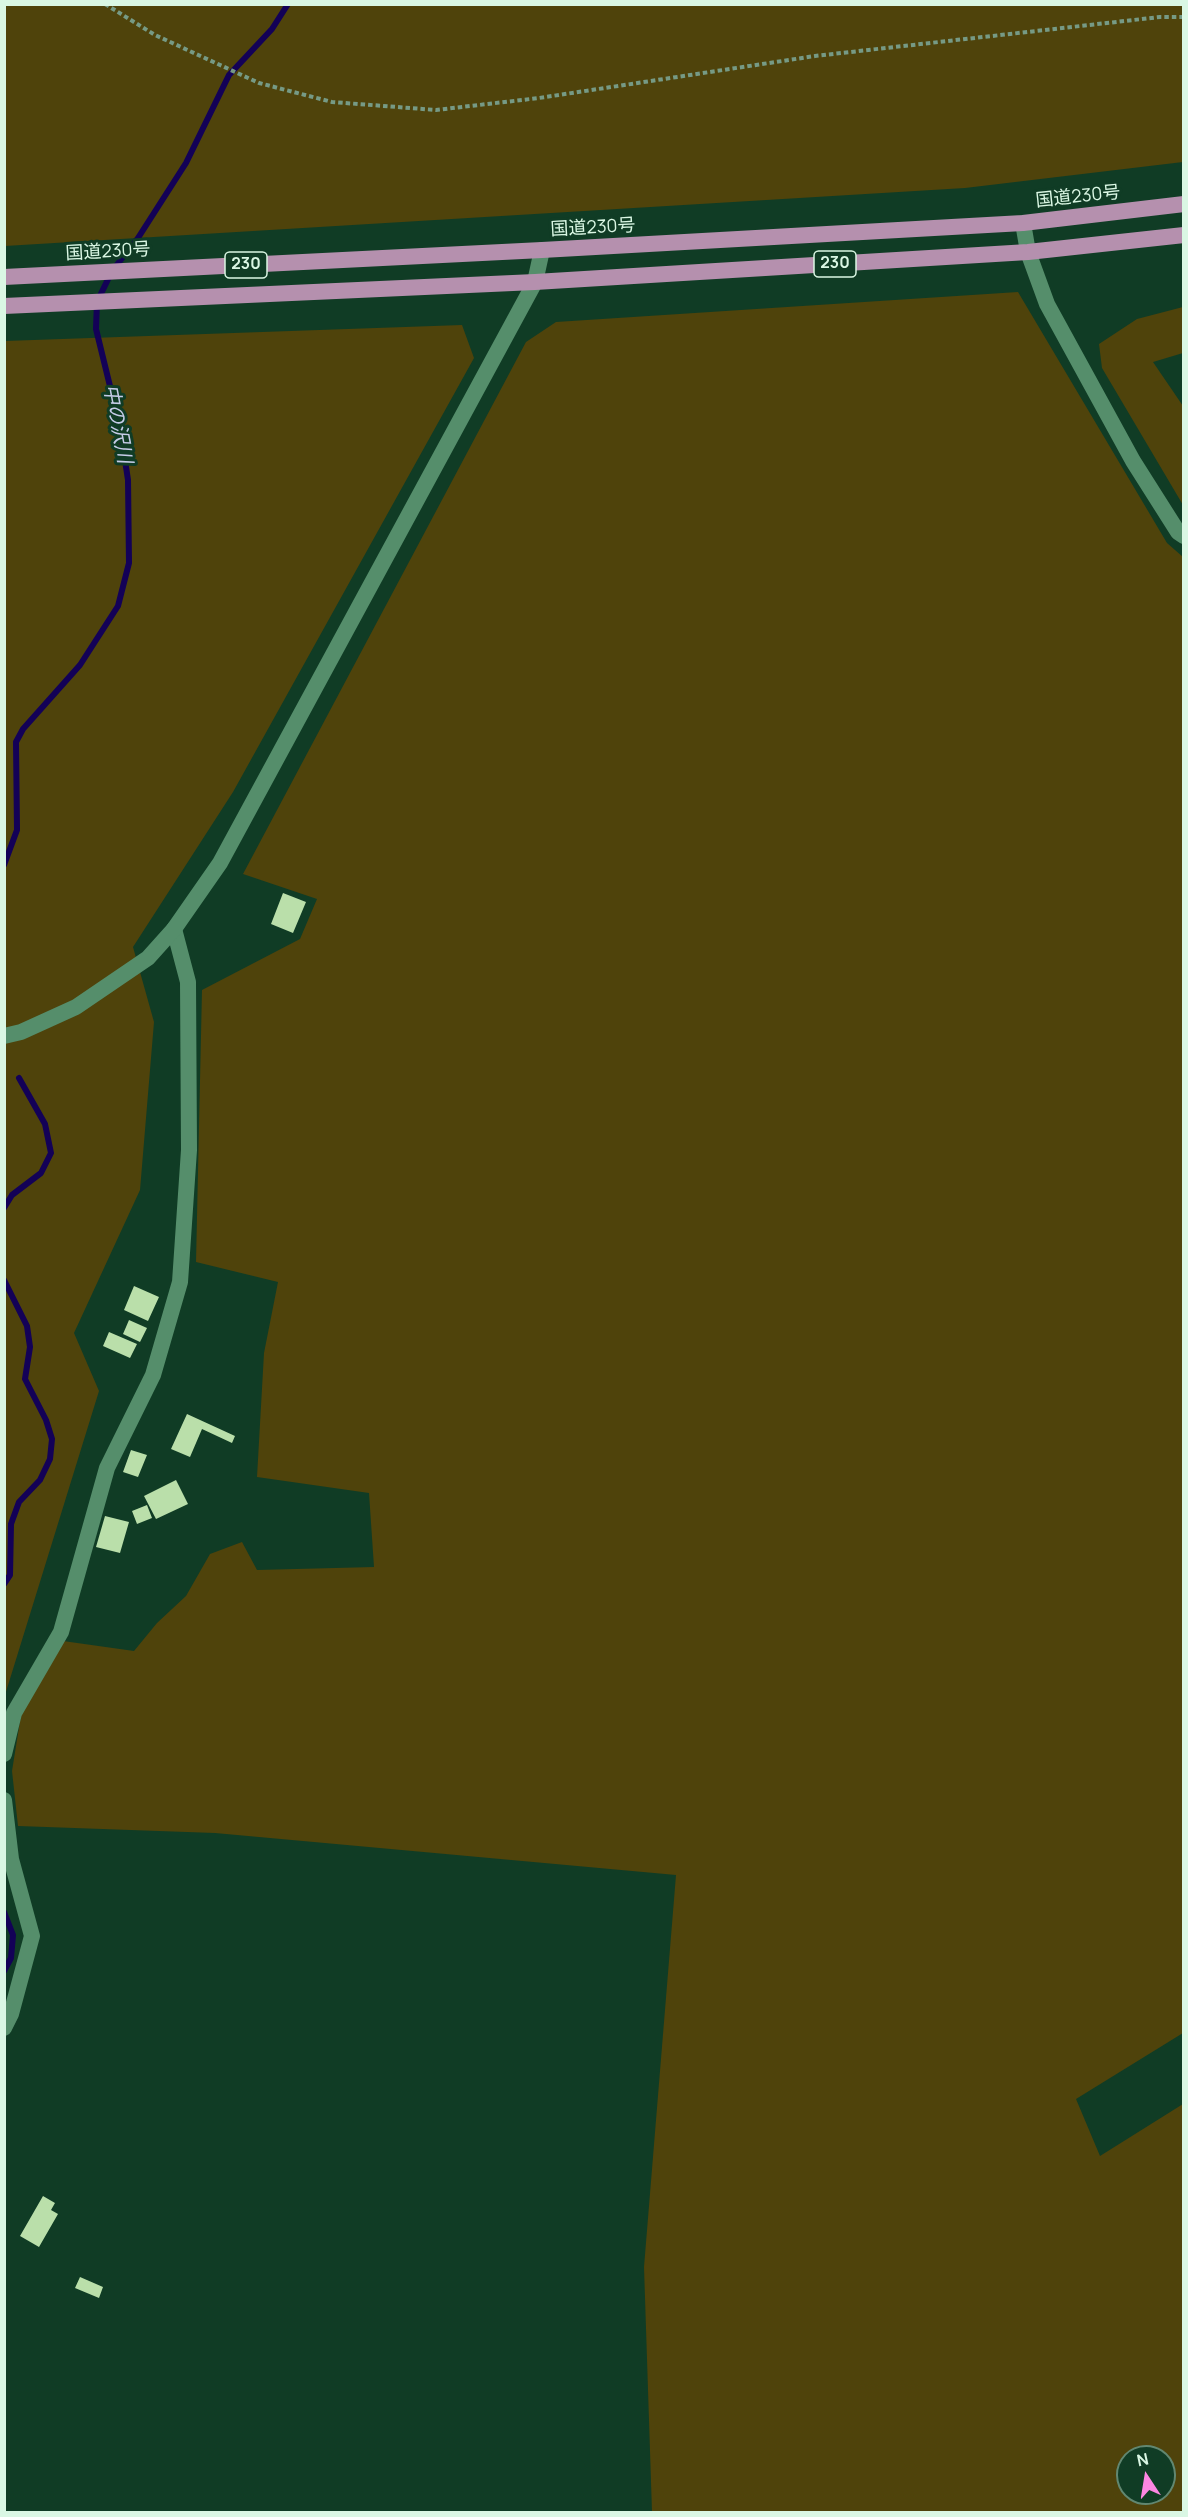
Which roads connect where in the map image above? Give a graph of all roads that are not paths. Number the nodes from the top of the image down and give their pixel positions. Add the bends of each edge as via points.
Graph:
1 (1184, 204) edge
2 (1023, 223) junction
3 (1184, 235) edge
4 (542, 250) junction
5 (1028, 252) junction
6 (4, 277) edge
7 (535, 282) junction
8 (4, 306) edge
9 (1184, 536) edge
10 (174, 929) junction
11 (4, 1036) edge
12 (4, 1754) edge
13 (4, 1800) edge
14 (4, 2028) edge

1 - 2 highway, 国道230号 / 230
2 - 4 highway, 国道230号 / 230
2 - 5 street
3 - 5 highway, 230
4 - 6 highway, 国道230号 / 230
4 - 7 street
5 - 7 highway, 230
5 - 9 street via 1047,304 1133,461
7 - 8 highway, 230
7 - 10 street via 220,862
10 - 11 street via 148,958 76,1007
10 - 12 street via 188,982 189,1150 180,1282 153,1375 107,1468 61,1632 14,1713
13 - 14 street via 11,1859 32,1936

